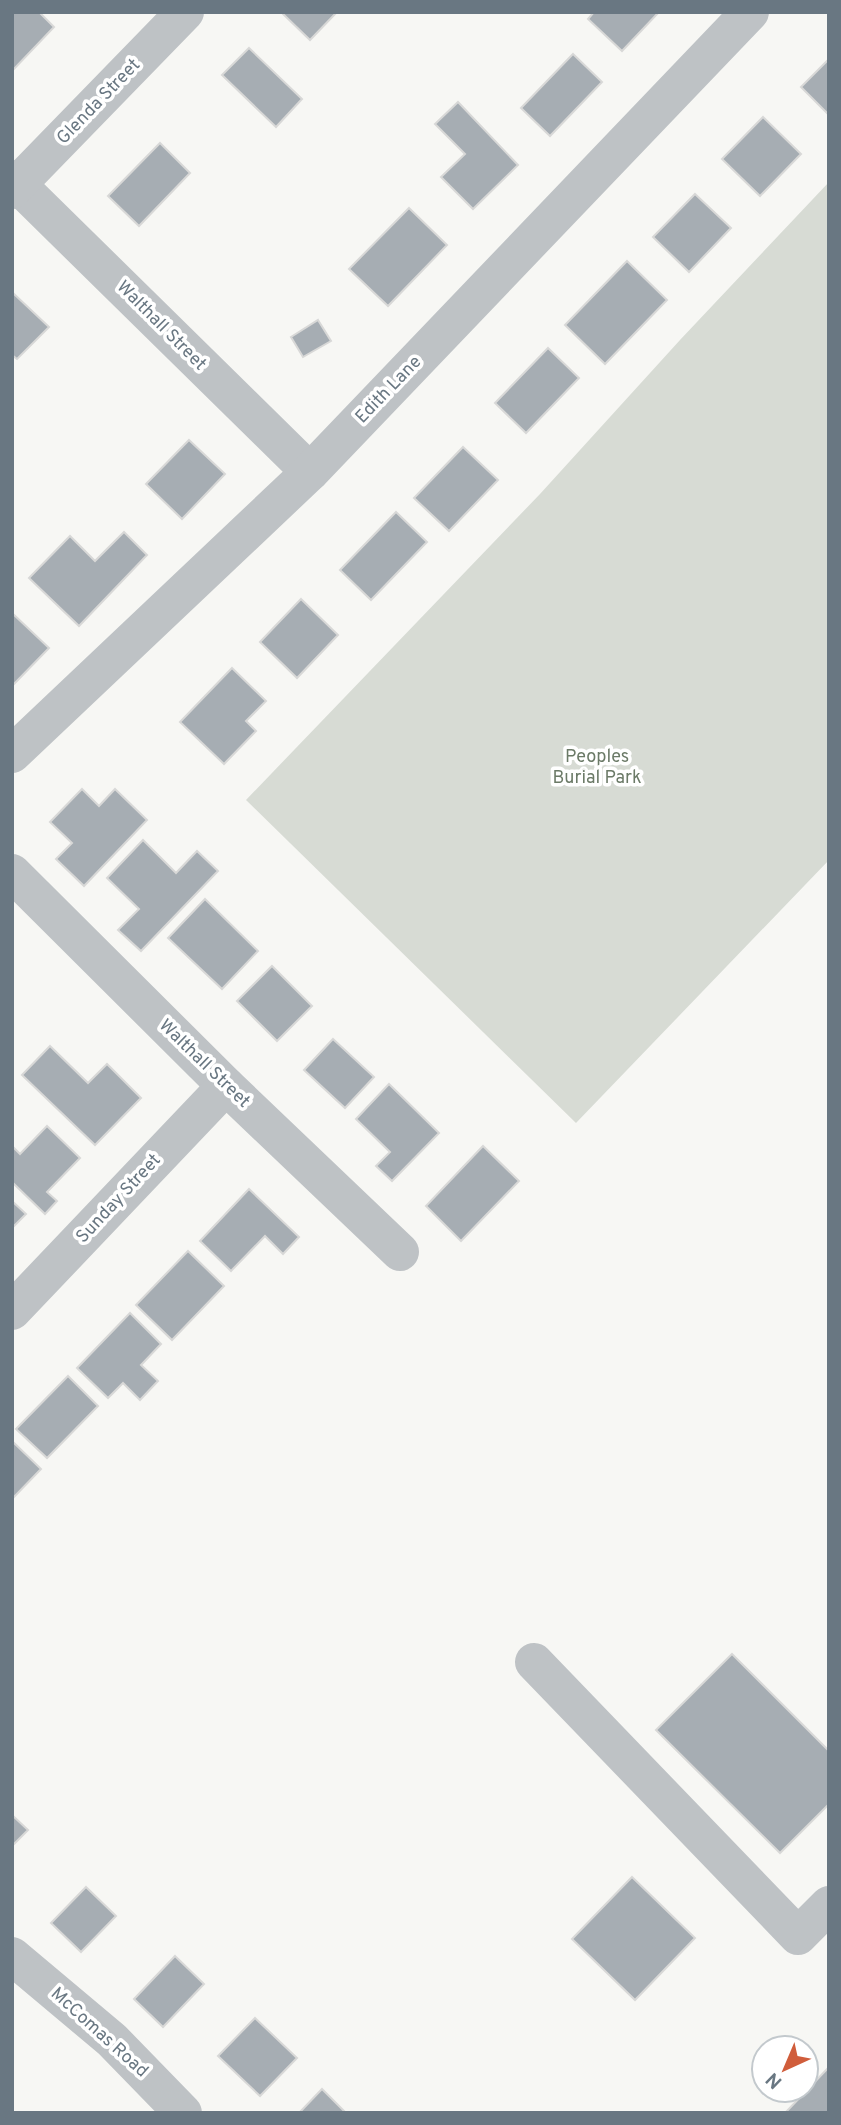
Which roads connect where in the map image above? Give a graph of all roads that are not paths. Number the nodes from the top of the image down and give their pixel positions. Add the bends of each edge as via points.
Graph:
1 (185, 12) edge
2 (750, 12) edge
3 (15, 185) edge
4 (310, 472) junction
5 (12, 754) edge
6 (12, 873) edge
7 (226, 1086) junction
8 (400, 1252) dead end
9 (12, 1311) edge
10 (534, 1662) dead end
11 (829, 1905) edge
12 (12, 1956) edge
13 (183, 2113) edge

1 - 3 street, Glenda Street
2 - 4 street, Edith Lane
3 - 4 street, Walthall Street
4 - 5 street, Edith Lane
6 - 7 street, Walthall Street
7 - 8 street, Walthall Street
7 - 9 street, Sunday Street
10 - 11 street via 798,1936
12 - 13 street, McComas Road via 112,2040

